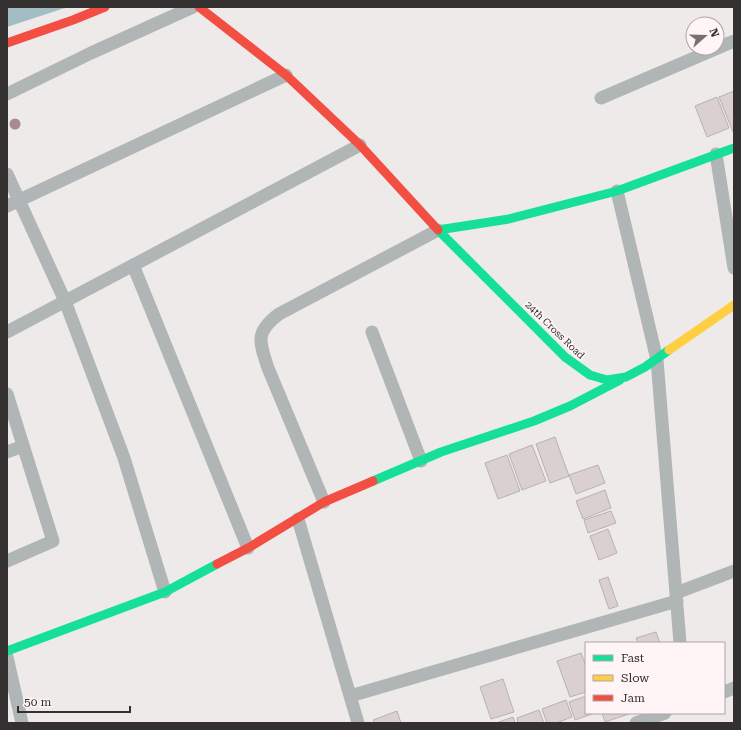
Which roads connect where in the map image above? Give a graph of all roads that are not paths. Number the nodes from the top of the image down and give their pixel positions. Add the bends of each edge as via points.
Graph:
1 (105, 7) edge
2 (193, 7) edge
3 (199, 7) edge
4 (734, 41) edge
5 (7, 43) edge
6 (286, 76) junction
7 (7, 94) edge
8 (601, 98) dead end
9 (360, 145) junction
10 (734, 148) edge
11 (716, 154) junction
12 (7, 174) edge
13 (617, 191) junction
14 (13, 203) edge
15 (438, 230) junction
16 (133, 265) junction
17 (734, 268) edge
18 (65, 301) junction
19 (734, 305) edge
20 (7, 332) edge
21 (372, 332) dead end
22 (657, 360) junction
23 (626, 377) junction
24 (7, 394) edge
25 (23, 446) junction
26 (7, 452) edge
27 (421, 460) junction
28 (324, 502) junction
29 (298, 519) junction
30 (248, 548) junction
31 (7, 561) edge
32 (734, 571) edge
33 (165, 592) junction
34 (677, 597) junction
35 (680, 642) edge
36 (7, 651) edge
37 (7, 657) edge
38 (350, 696) junction
39 (660, 717) edge
40 (22, 723) edge
41 (358, 723) edge
42 (636, 723) edge

1 - 5 street
2 - 7 street
3 - 6 street, 24th Cross Road
4 - 8 street
6 - 9 street, 24th Cross Road
6 - 14 street
9 - 15 street, 24th Cross Road
9 - 16 street
10 - 11 street
11 - 13 street
11 - 17 street
12 - 14 street
13 - 15 street via 509,219
13 - 22 street
14 - 18 street
15 - 23 street, 24th Cross Road via 579,369 596,378 608,380
15 - 28 street via 279,314 267,323 261,335 262,350 268,368
16 - 18 street
16 - 30 street
18 - 20 street
18 - 33 street via 124,458
19 - 22 street, 24th Cross Road
21 - 27 street
22 - 23 street, 24th Cross Road
22 - 34 street
23 - 27 street via 570,406 534,421
24 - 25 street
25 - 26 street
25 - 31 street via 53,541
27 - 28 street
28 - 29 street
29 - 30 street
29 - 38 street
30 - 33 street
32 - 34 street
33 - 36 street
34 - 35 street
34 - 38 street
37 - 40 street
38 - 41 street
39 - 42 street

